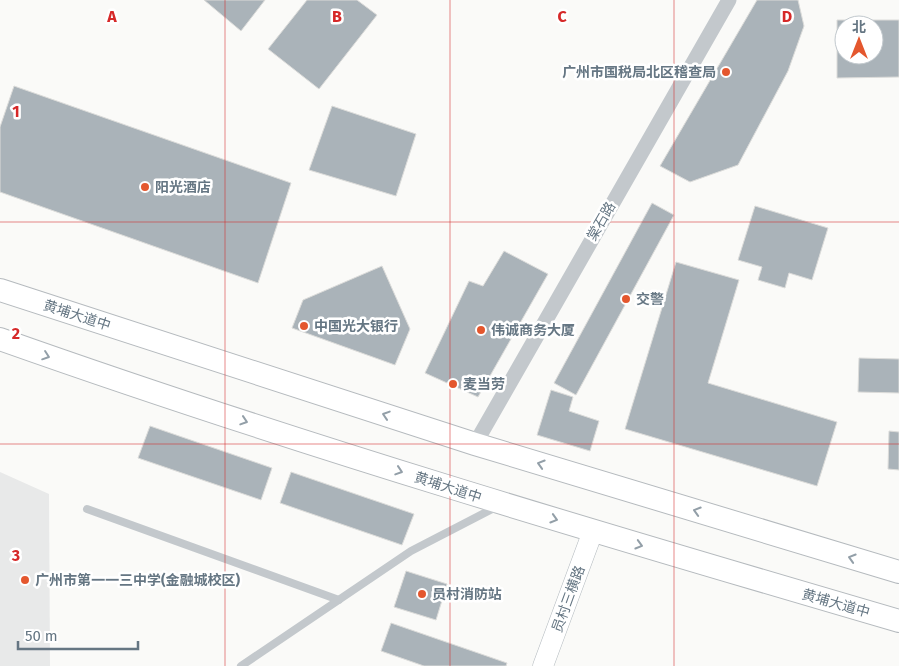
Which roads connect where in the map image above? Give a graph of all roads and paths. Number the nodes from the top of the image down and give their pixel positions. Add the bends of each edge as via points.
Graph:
1 (729, 0) edge
2 (0, 290) edge
3 (0, 340) edge
4 (475, 444) junction
5 (502, 504) junction
6 (87, 509) dead end
7 (593, 531) junction
8 (899, 572) edge
9 (339, 600) junction
10 (899, 622) edge
11 (241, 666) edge
12 (543, 666) edge

1 - 4 street, 棠石路
4 -> 2 main road, 黄埔大道中
3 -> 5 main road, 黄埔大道中
8 -> 4 main road, 黄埔大道中
5 -> 7 main road, 黄埔大道中
5 - 9 lane via 411,551
6 - 9 lane
7 -> 10 main road, 黄埔大道中
7 - 12 street, 员村三横路
9 - 11 lane

